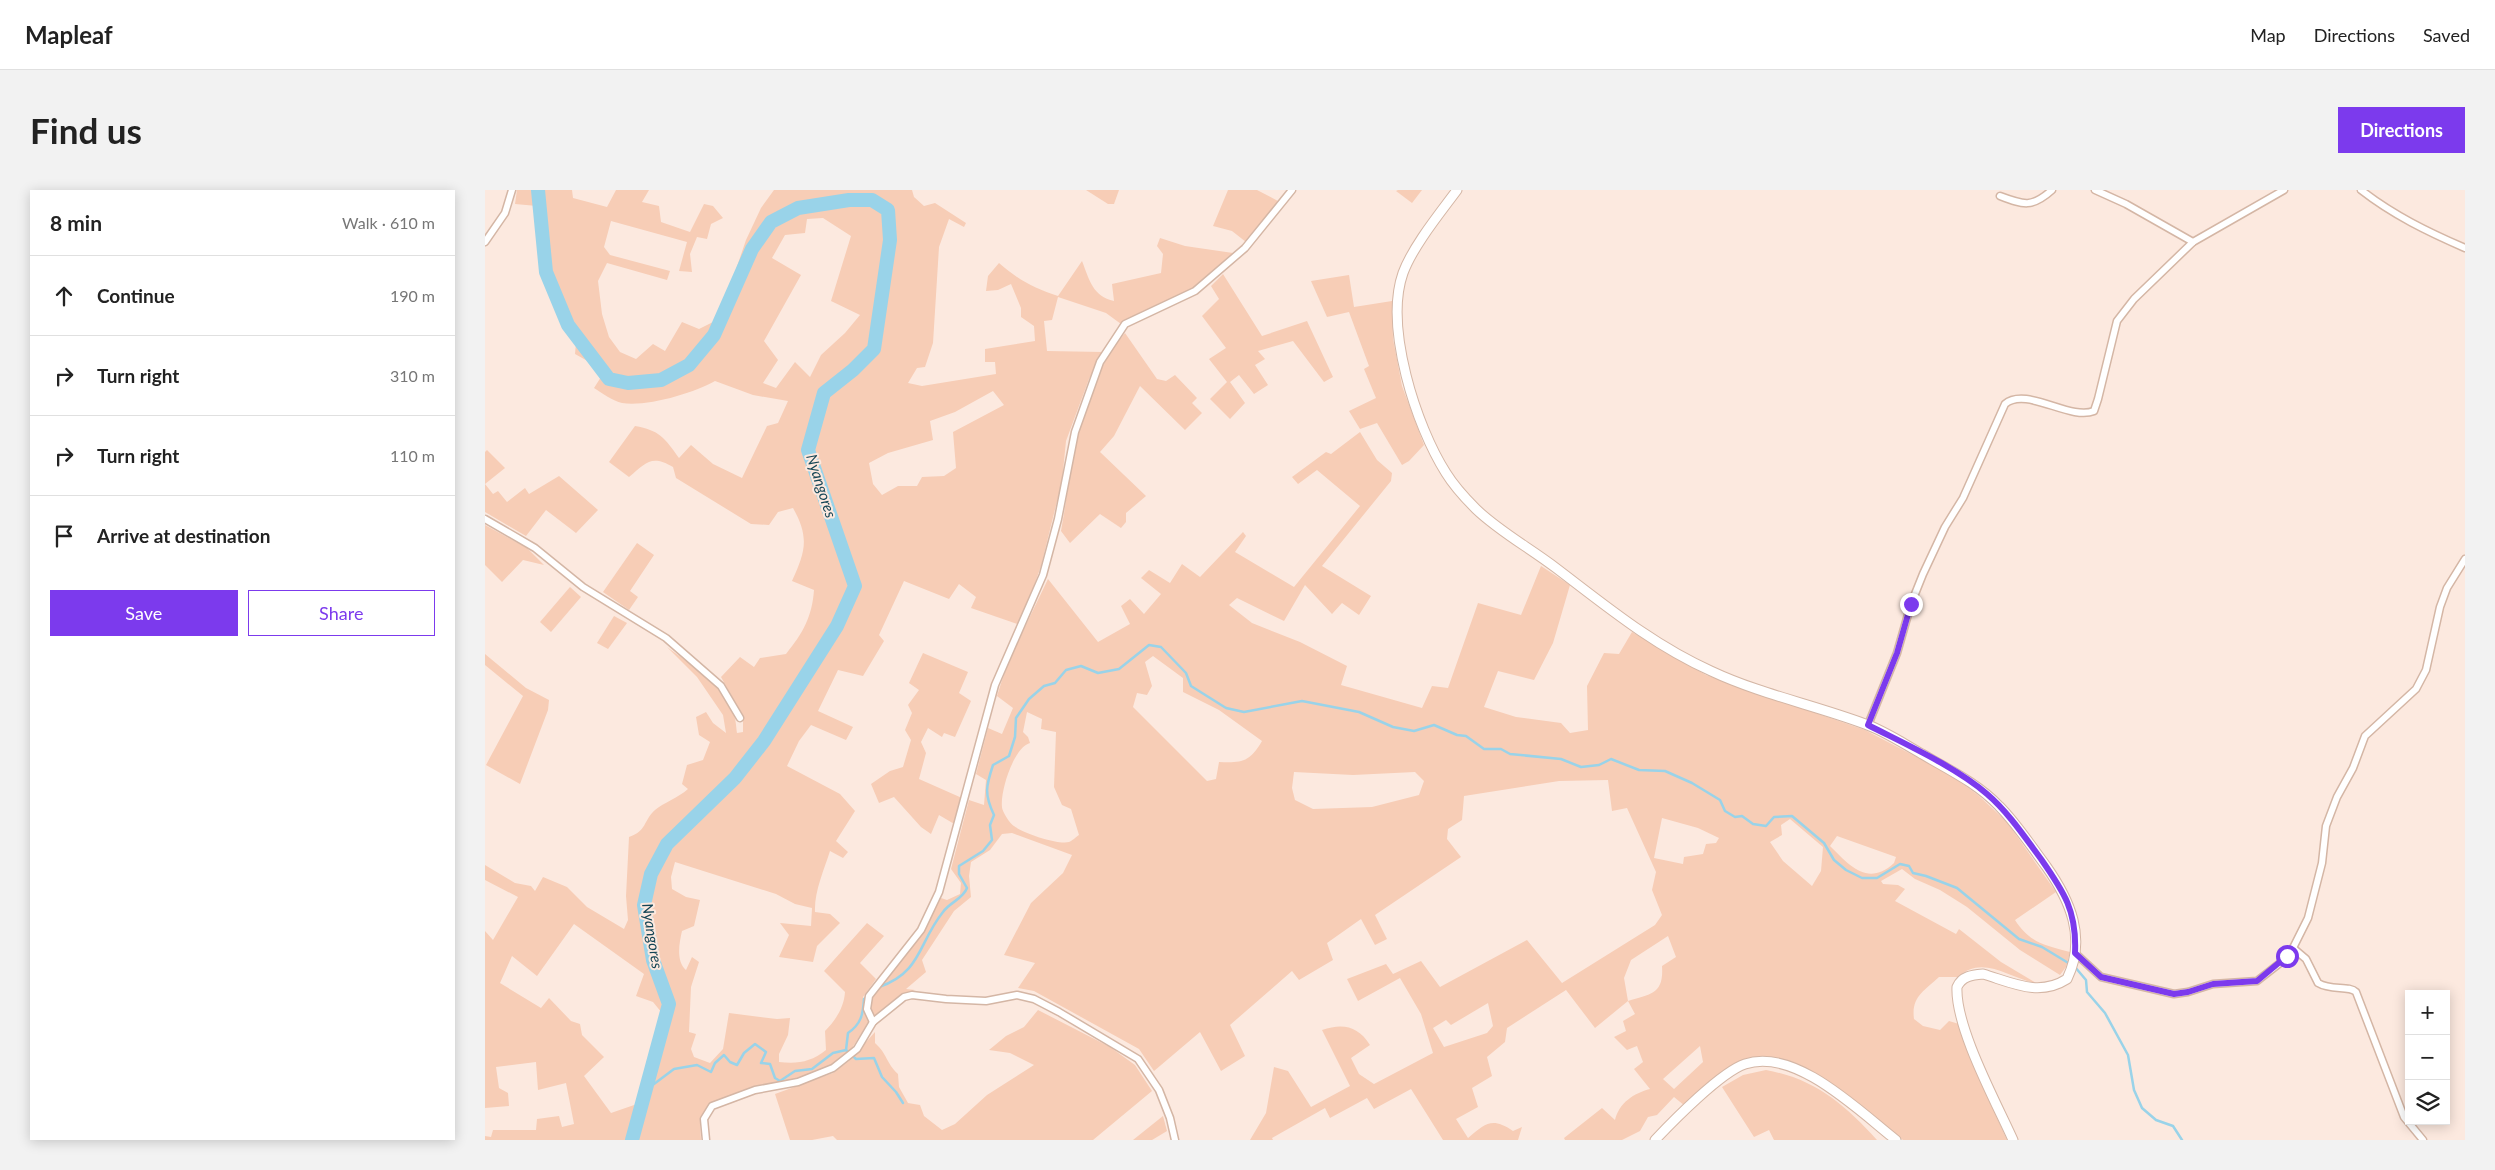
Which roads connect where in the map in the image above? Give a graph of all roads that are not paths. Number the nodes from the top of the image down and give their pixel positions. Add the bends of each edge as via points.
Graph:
1 (513, 190) edge
2 (1292, 190) edge
3 (1457, 190) edge
4 (2052, 190) edge
5 (2095, 190) edge
6 (2285, 190) edge
7 (2361, 190) edge
8 (2001, 196) dead end
9 (485, 242) edge
10 (2193, 242) junction
11 (2465, 248) edge
12 (485, 519) edge
13 (2465, 559) edge
14 (740, 718) dead end
15 (1868, 725) junction
16 (2293, 948) junction
17 (2074, 960) junction
18 (873, 1022) junction
19 (706, 1140) edge
20 (1175, 1140) edge
21 (1655, 1140) edge
22 (1896, 1140) edge
23 (2013, 1140) edge
24 (2423, 1140) edge

1 - 9 street via 505,213
2 - 18 street via 1245,248 1195,291 1125,324 1100,362 1075,432 1043,575 995,685 939,892 921,930 869,996 867,1009
3 - 15 street via 1404,271 1398,300 1403,366 1432,448 1447,474 1478,510 1649,639 1711,672
4 - 8 street via 2031,204
5 - 10 street
6 - 10 street
7 - 11 street via 2392,213
10 - 15 street via 2134,299 2117,321 2093,411 2081,412 2025,399 2013,399 2005,404 1963,498 1923,574 1897,653
12 - 14 street via 535,548 583,587 666,638 721,686
13 - 16 street via 2447,588 2426,670 2416,689 2365,736 2353,768 2337,796 2326,826 2322,863 2308,918
15 - 17 street via 1968,780 2001,807 2068,901 2076,934
16 - 17 street via 2281,963 2257,981 2213,984 2174,994 2101,977
16 - 24 street via 2307,959 2318,983 2332,989 2352,988 2356,992 2404,1117
17 - 23 street via 2067,979 2050,988 2033,988 1983,974 1964,978 1957,986 1958,1004 1970,1042
18 - 19 street via 857,1048 833,1068 798,1082 755,1090 712,1106 704,1119
18 - 20 street via 892,1004 912,995 986,1001 1017,994 1034,999 1138,1059 1159,1090
21 - 22 street via 1676,1118 1737,1068 1770,1062 1793,1067 1808,1075

